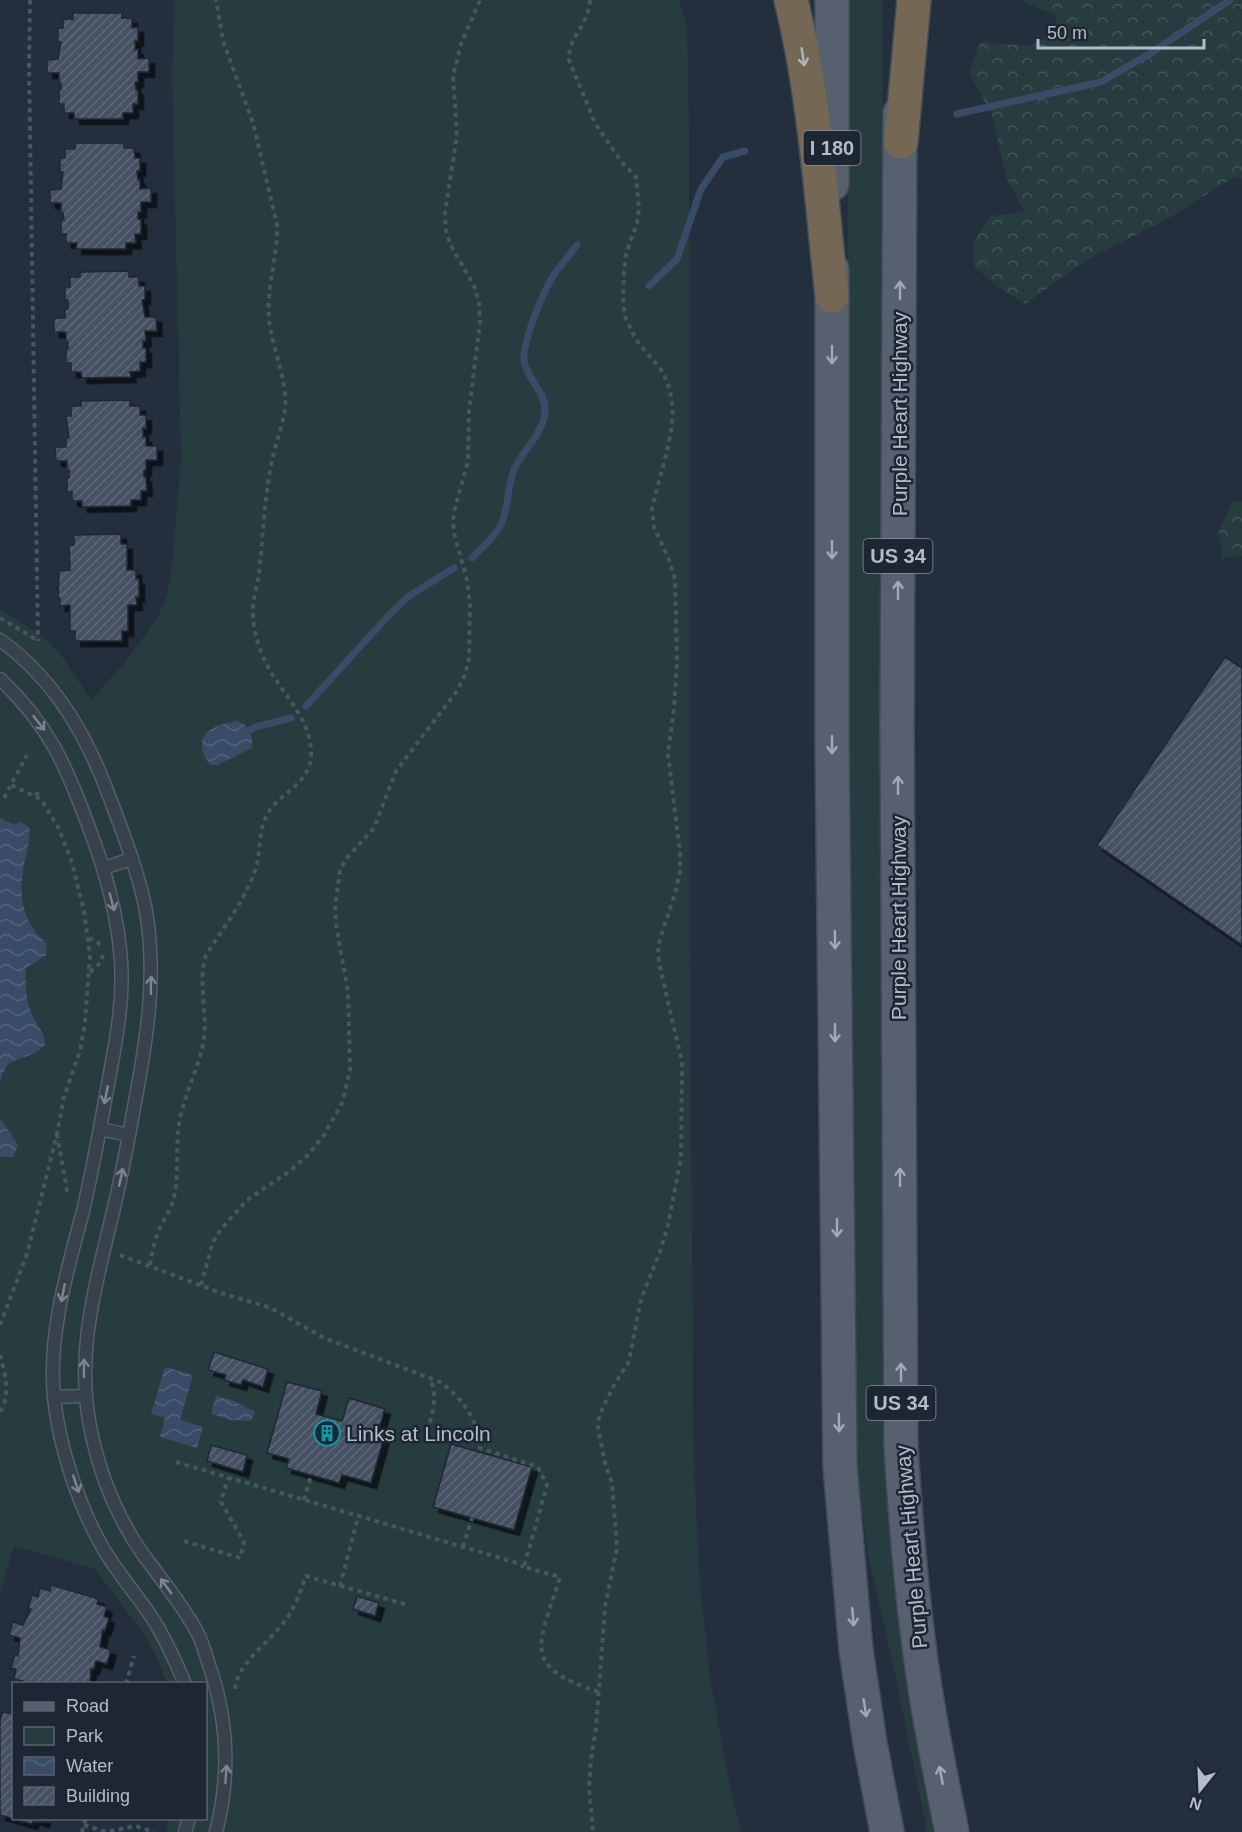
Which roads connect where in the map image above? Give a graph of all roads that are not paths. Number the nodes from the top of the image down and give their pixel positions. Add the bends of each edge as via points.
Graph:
1 (791, 0) edge
2 (832, 0) edge
3 (900, 0) edge
4 (914, 0) edge
5 (901, 142) junction
6 (832, 296) junction
7 (0, 640) edge
8 (0, 679) edge
9 (131, 859) junction
10 (104, 868) junction
11 (100, 1129) junction
12 (129, 1136) junction
13 (84, 1396) junction
14 (54, 1397) junction
15 (185, 1682) edge
16 (216, 1832) edge
17 (887, 1832) edge
18 (952, 1832) edge

1 -> 6 highway via 810,101
2 - 6 main road, I 180
3 - 5 main road, Purple Heart Highway
4 - 5 highway
18 -> 5 main road, Purple Heart Highway / US 34 via 918,1640 901,1447 897,727
6 -> 17 main road, US 34 via 832,743 840,1467 856,1650
7 - 9 lane via 38,674 68,710 94,758
8 -> 10 lane via 43,727 57,751
9 - 10 lane
12 -> 9 lane via 152,986 145,909
10 -> 11 lane via 116,914 121,985
11 - 12 lane
11 -> 14 lane via 63,1289
13 -> 12 lane via 84,1362 93,1295
13 - 14 lane
16 -> 13 lane via 226,1770 224,1725 216,1684 198,1635 120,1515 92,1438
14 -> 15 lane via 63,1443 91,1522 104,1550 170,1648

